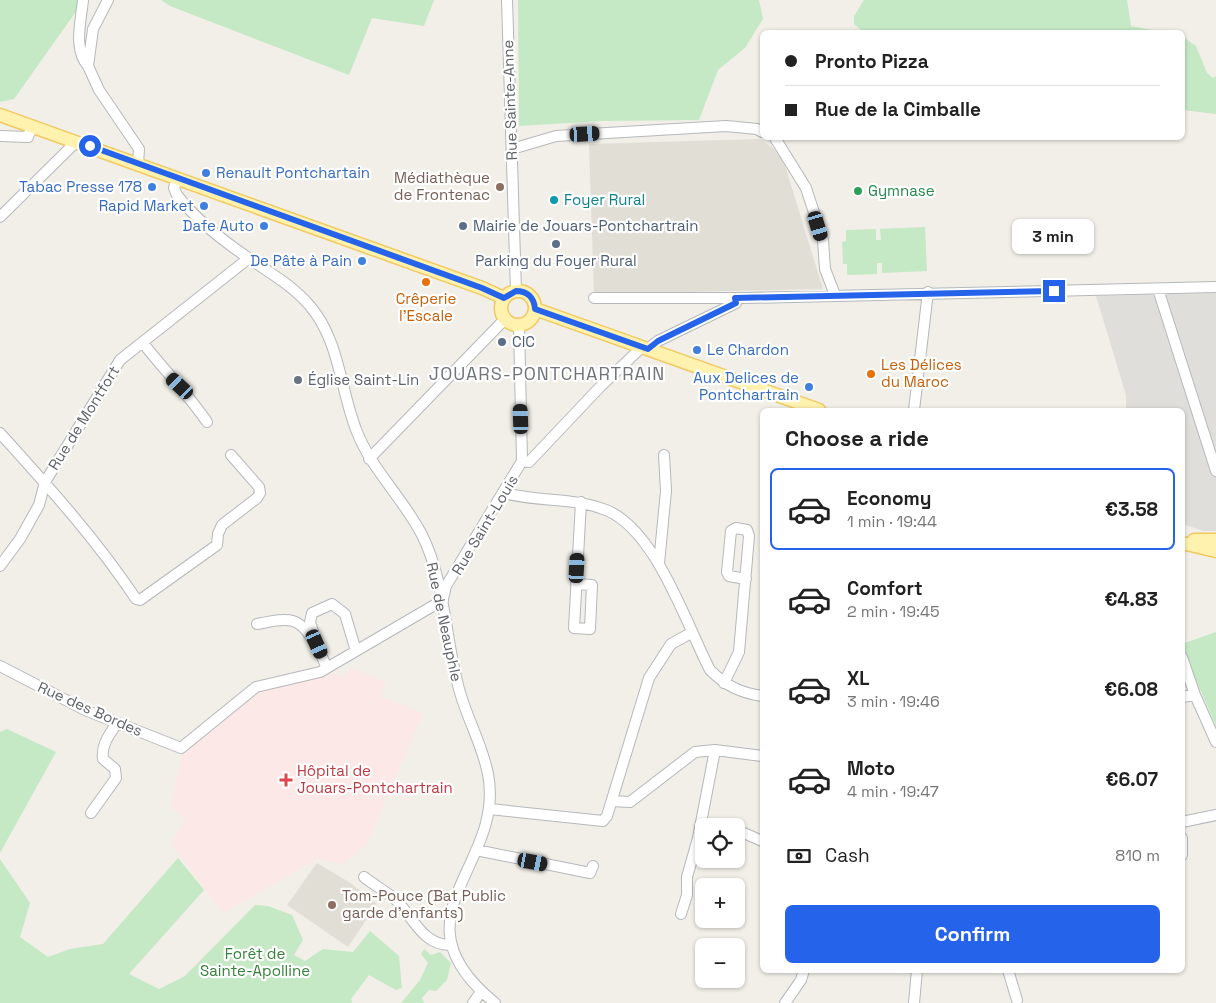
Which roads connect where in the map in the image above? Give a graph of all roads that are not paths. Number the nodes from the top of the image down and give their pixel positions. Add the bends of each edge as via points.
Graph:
1 (83, 0) edge
2 (108, 0) edge
3 (507, 0) edge
4 (88, 66) junction
5 (0, 114) edge
6 (32, 126) junction
7 (760, 132) edge
8 (0, 136) edge
9 (776, 140) edge
10 (76, 142) junction
11 (512, 149) junction
12 (138, 163) junction
13 (177, 178) junction
14 (0, 217) edge
15 (249, 258) junction
16 (1216, 286) edge
17 (1158, 289) junction
18 (516, 291) junction
19 (928, 292) junction
20 (834, 294) junction
21 (504, 298) junction
22 (594, 298) dead end
23 (735, 298) junction
24 (535, 309) junction
25 (505, 319) junction
26 (519, 325) junction
27 (143, 343) junction
28 (645, 348) junction
29 (813, 408) edge
30 (914, 408) edge
31 (207, 422) dead end
32 (0, 433) edge
33 (231, 455) dead end
34 (664, 455) dead end
35 (369, 459) junction
36 (522, 461) junction
37 (1216, 471) edge
38 (44, 482) junction
39 (504, 493) junction
40 (581, 502) junction
41 (1185, 539) edge
42 (1216, 540) edge
43 (1185, 545) edge
44 (1216, 550) edge
45 (660, 563) junction
46 (0, 566) edge
47 (746, 579) junction
48 (576, 584) dead end
49 (443, 600) junction
50 (257, 624) dead end
51 (691, 633) junction
52 (317, 644) junction
53 (356, 651) junction
54 (1185, 665) edge
55 (0, 666) edge
56 (327, 668) junction
57 (724, 684) junction
58 (1196, 695) junction
59 (760, 696) edge
60 (1185, 697) edge
61 (117, 723) junction
62 (1216, 742) edge
63 (715, 750) junction
64 (760, 754) edge
65 (612, 801) junction
66 (490, 808) junction
67 (91, 813) dead end
68 (1216, 815) edge
69 (1185, 821) edge
70 (745, 834) edge
71 (760, 840) edge
72 (476, 850) junction
73 (593, 866) dead end
74 (364, 877) dead end
75 (681, 914) dead end
76 (451, 942) junction
77 (803, 973) edge
78 (917, 973) edge
79 (1009, 973) edge
80 (481, 992) junction
81 (1017, 1000) dead end
82 (473, 1003) edge
83 (495, 1003) edge
84 (785, 1003) edge
85 (914, 1003) edge

1 - 4 street via 79,45
2 - 4 street via 93,29
3 - 11 street, Rue Sainte-Anne
4 - 12 street via 99,90 139,149
5 - 6 main road
6 - 8 street via 28,137
6 - 10 main road
7 - 11 street via 726,126 556,136
9 - 20 street via 806,188 823,240 825,269
10 - 12 main road
10 - 14 street
11 - 18 street, Rue Sainte-Anne
12 - 13 main road
13 - 15 street, Rue de Neauphle via 174,188 180,198 213,233
13 - 21 main road
15 - 27 street, Rue de Montfort
15 - 35 street, Rue de Neauphle via 288,283 328,330 356,431
16 - 17 street
17 - 19 street
17 - 37 street
18 - 21 main road
18 - 24 main road via 530,295
19 - 20 street
19 - 30 street
20 - 23 street
21 - 25 main road via 501,309
22 - 23 street
23 - 28 street via 736,303
24 - 26 main road via 528,322
24 - 28 main road
25 - 26 main road
25 - 35 street
26 - 36 street
27 - 31 street via 171,378 189,394
27 - 38 street, Rue de Montfort via 120,360
28 - 29 main road
28 - 36 street, Rue Saint-Louis via 600,387 529,462
32 - 38 street
33 - 38 street via 255,481 260,493 257,498 222,525 217,545 140,600
34 - 45 street via 666,491
35 - 49 street, Rue de Neauphle via 422,535
36 - 39 street, Rue Saint-Louis
38 - 46 street, Rue de Montfort via 39,505
39 - 40 street
39 - 49 street, Rue Saint-Louis via 446,586
40 - 45 street via 607,510 628,524
40 - 48 street
41 - 42 main road via 1203,542
43 - 44 main road
45 - 51 street
47 - 47 street via 749,536 747,530 736,528 731,531 727,572 728,576
47 - 57 street via 739,652
49 - 53 street
49 - 66 street, Rue de Neauphle via 459,689 488,771
50 - 52 street via 286,620 296,622
51 - 57 street via 710,670
51 - 65 street via 671,644 649,678
52 - 53 street via 310,622 312,613 332,604 345,614
52 - 56 street
53 - 56 street
54 - 58 street
55 - 61 street, Rue des Bordes
56 - 61 street, Rue des Bordes via 256,687 181,748
57 - 59 street
58 - 60 street
58 - 62 street
61 - 67 street via 102,752 103,758 115,769 116,778
63 - 64 street
63 - 65 street via 695,752 630,802
63 - 75 street
65 - 66 street via 603,821
66 - 72 street, Rue de Neauphle
68 - 69 street
70 - 71 street
72 - 73 street via 590,873
72 - 76 street, Rue de Neauphle via 452,911
74 - 76 street via 396,900 425,936 438,943
76 - 80 street via 465,976
77 - 84 street
78 - 85 street
79 - 81 street
80 - 82 street
80 - 83 street

